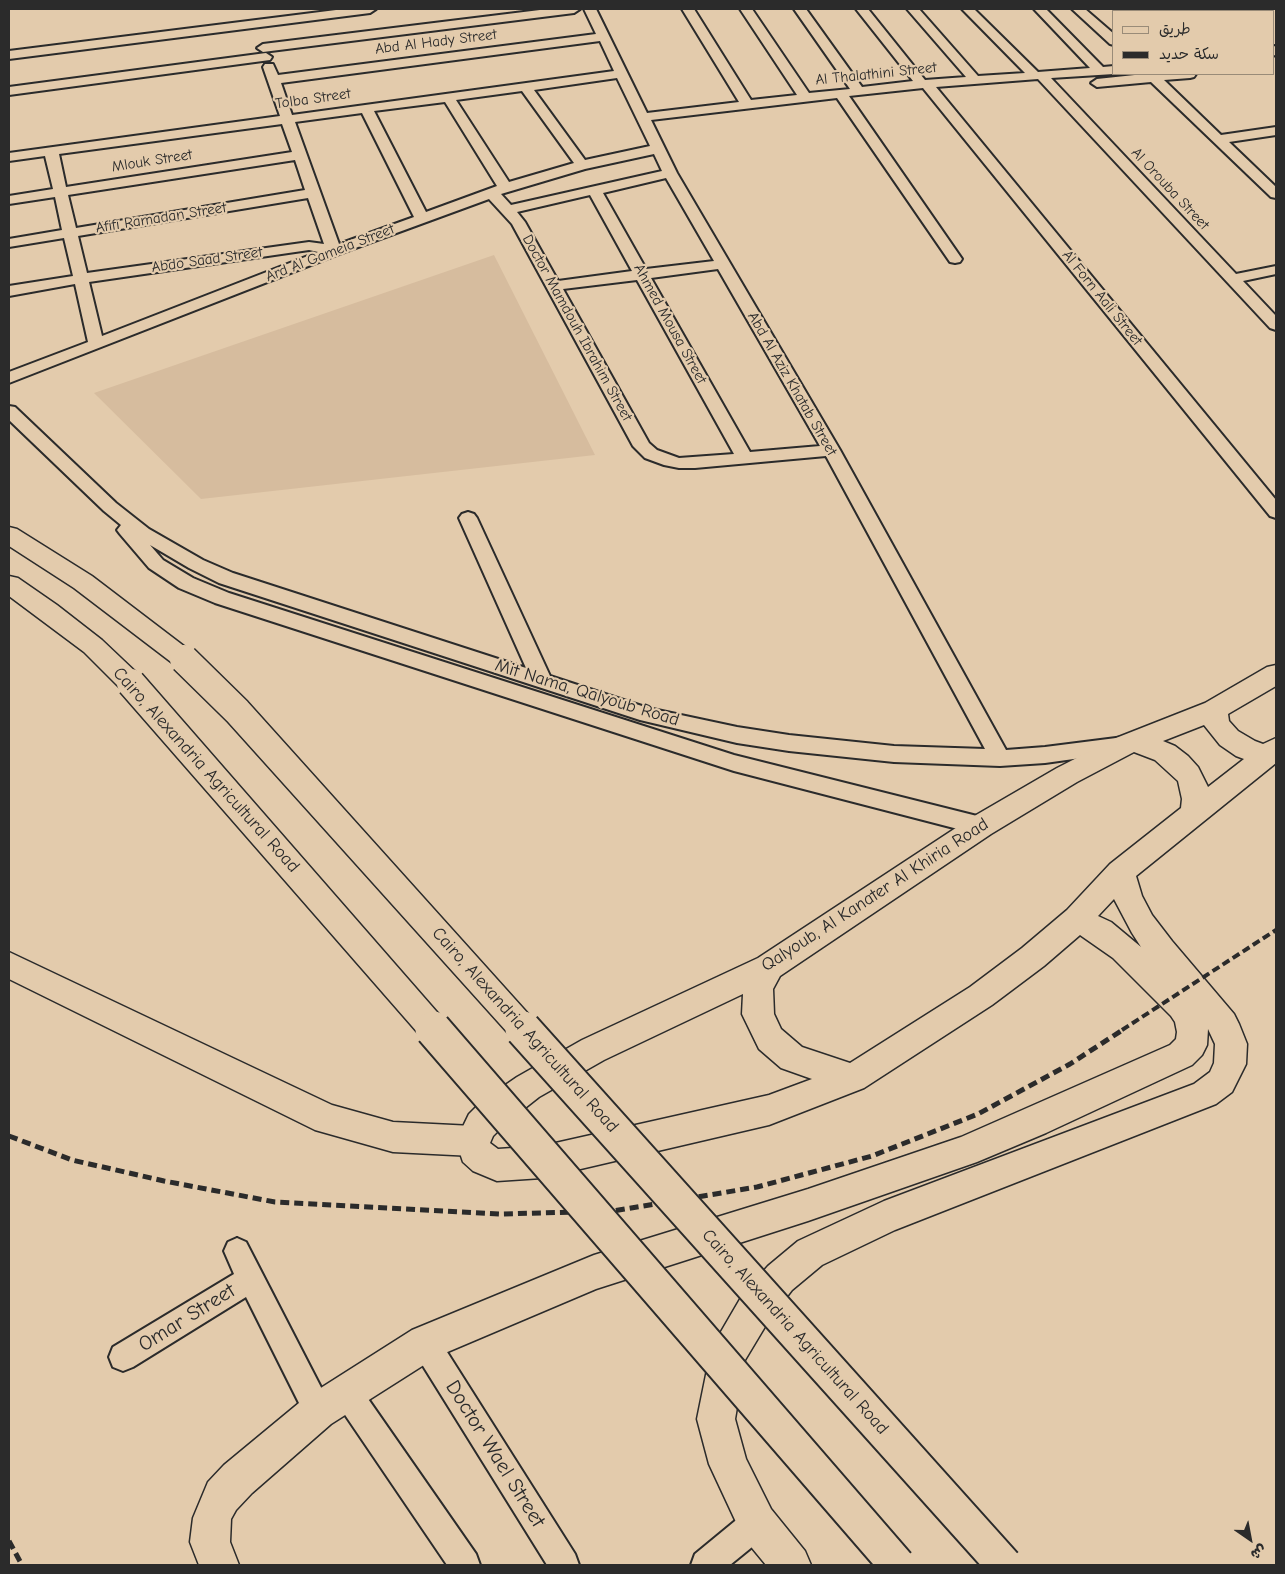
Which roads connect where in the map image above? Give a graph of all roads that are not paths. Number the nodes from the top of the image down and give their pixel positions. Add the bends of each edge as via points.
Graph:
1 (250, 9) edge
2 (370, 9) edge
3 (574, 9) edge
4 (590, 9) edge
5 (688, 9) edge
6 (746, 9) edge
7 (800, 9) edge
8 (862, 9) edge
9 (913, 9) edge
10 (968, 9) edge
11 (1040, 9) edge
12 (1078, 9) edge
13 (517, 13) edge
14 (255, 23) junction
15 (440, 26) junction
16 (604, 37) junction
17 (1112, 39) edge
18 (264, 52) junction
19 (9, 55) edge
20 (453, 56) junction
21 (1107, 71) edge
22 (621, 74) junction
23 (1171, 75) edge
24 (1038, 76) junction
25 (1152, 76) edge
26 (273, 80) junction
27 (975, 80) junction
28 (924, 84) junction
29 (525, 87) junction
30 (1052, 87) junction
31 (9, 91) edge
32 (859, 92) junction
33 (841, 94) junction
34 (448, 97) junction
35 (806, 98) junction
36 (747, 105) junction
37 (366, 108) junction
38 (643, 117) junction
39 (288, 119) junction
40 (1276, 131) edge
41 (1219, 139) junction
42 (657, 149) junction
43 (51, 151) junction
44 (301, 155) junction
45 (9, 157) edge
46 (582, 165) junction
47 (670, 173) junction
48 (498, 190) junction
49 (594, 190) junction
50 (59, 192) junction
51 (314, 194) junction
52 (1276, 194) edge
53 (9, 200) edge
54 (508, 210) junction
55 (422, 218) junction
56 (69, 233) junction
57 (9, 242) edge
58 (334, 251) junction
59 (955, 259) dead end
60 (723, 264) junction
61 (1276, 270) edge
62 (642, 275) junction
63 (80, 278) junction
64 (1232, 279) junction
65 (554, 286) junction
66 (9, 291) edge
67 (1276, 325) edge
68 (96, 344) junction
69 (9, 378) edge
70 (9, 411) edge
71 (831, 450) junction
72 (745, 458) junction
73 (110, 508) junction
74 (1276, 512) edge
75 (468, 518) dead end
76 (9, 535) edge
77 (9, 584) edge
78 (1276, 674) edge
79 (542, 681) junction
80 (1214, 710) junction
81 (1129, 744) junction
82 (1272, 751) edge
83 (1000, 758) junction
84 (1194, 812) junction
85 (981, 826) junction
86 (1120, 872) junction
87 (1077, 919) junction
88 (9, 965) edge
89 (770, 967) junction
90 (1191, 1045) junction
91 (1230, 1064) junction
92 (853, 1078) junction
93 (473, 1141) junction
94 (237, 1250) dead end
95 (251, 1279) junction
96 (425, 1344) junction
97 (123, 1357) dead end
98 (347, 1393) junction
99 (318, 1412) junction
100 (757, 1523) junction
101 (219, 1565) edge
102 (465, 1565) edge
103 (564, 1565) edge
104 (706, 1565) edge
105 (790, 1565) edge
106 (897, 1565) edge
107 (1004, 1565) edge

1 - 14 street
2 - 14 street
3 - 13 street
4 - 16 street, Abd Al Aziz Khatab Street
5 - 36 street
6 - 35 street
7 - 32 street
8 - 28 street, Al Forn Aali Street
9 - 27 street
10 - 24 street, Al Orouba Street
11 - 21 street
12 - 17 street
13 - 15 street
14 - 18 street
14 - 19 street
15 - 18 street
15 - 20 street
16 - 20 street, Abd Al Hady Street
16 - 22 street, Abd Al Aziz Khatab Street
18 - 26 street
18 - 31 street
20 - 26 street, Abd Al Hady Street
21 - 24 street, Al Thalathini Street
22 - 29 street, Tolba Street
22 - 38 street, Abd Al Aziz Khatab Street
23 - 25 street
24 - 27 street, Al Thalathini Street
24 - 30 street, Al Orouba Street
25 - 30 street
25 - 41 street
26 - 39 street
27 - 28 street, Al Thalathini Street
28 - 32 street, Al Thalathini Street
28 - 74 street, Al Forn Aali Street
29 - 34 street, Tolba Street
29 - 46 street
30 - 64 street, Al Orouba Street
32 - 33 street, Al Thalathini Street
33 - 35 street, Al Thalathini Street
33 - 59 street
34 - 37 street, Tolba Street
34 - 48 street, Doctor Mamdouh Ibrahim Street
35 - 36 street, Al Thalathini Street
36 - 38 street, Al Thalathini Street
37 - 39 street, Tolba Street
37 - 55 street
38 - 42 street, Abd Al Aziz Khatab Street
39 - 43 street, Tolba Street
39 - 44 street
40 - 41 street
41 - 52 street
42 - 46 street, Ard Al Gameia Street
42 - 47 street, Abd Al Aziz Khatab Street
43 - 45 street, Tolba Street
43 - 50 street
44 - 50 street, Mlouk Street
44 - 51 street
46 - 48 street, Ard Al Gameia Street
47 - 49 street
47 - 60 street, Abd Al Aziz Khatab Street
48 - 54 street, Doctor Mamdouh Ibrahim Street
48 - 55 street, Ard Al Gameia Street
49 - 54 street
49 - 62 street, Ahmed Mousa Street
50 - 53 street, Mlouk Street
50 - 56 street
51 - 56 street, Afifi Ramadan Street
51 - 58 street
54 - 65 street, Doctor Mamdouh Ibrahim Street
55 - 58 street, Ard Al Gameia Street
56 - 57 street, Afifi Ramadan Street
56 - 63 street
58 - 63 street, Abdo Saad Street via 295,248
58 - 68 street, Ard Al Gameia Street
60 - 62 street
60 - 71 street, Abd Al Aziz Khatab Street
61 - 64 street
62 - 65 street
62 - 72 street, Ahmed Mousa Street
63 - 66 street, Abdo Saad Street
63 - 68 street
64 - 67 street, Al Orouba Street
65 - 72 street, Doctor Mamdouh Ibrahim Street via 642,446 664,460 679,463
68 - 69 street, Ard Al Gameia Street
70 - 73 street, Mit Nama, Qalyoub Road
71 - 72 street
71 - 83 street, Abd Al Aziz Khatab Street
73 - 79 street, Mit Nama, Qalyoub Road via 168,549 226,578
73 - 85 street, Mit Nama, Qalyoub Road via 134,542 156,564 186,583 222,598 734,763
75 - 79 street
76 - 107 main road, Cairo, Alexandria Agricultural Road, bridge via 83,582 184,659 237,711
77 - 106 main road, Cairo, Alexandria Agricultural Road, bridge via 93,646 131,683
78 - 80 main road, Qalyoub, Al Kanater Al Khiria Road
79 - 83 street, Mit Nama, Qalyoub Road via 647,715 737,735 894,754
80 - 81 main road, Qalyoub, Al Kanater Al Khiria Road
80 - 82 main road via 1218,724 1229,738 1246,749
81 - 83 street, Mit Nama, Qalyoub Road
81 - 84 main road via 1149,746 1178,762 1194,786
81 - 85 main road, Qalyoub, Al Kanater Al Khiria Road
82 - 84 main road
84 - 86 main road
85 - 89 main road, Qalyoub, Al Kanater Al Khiria Road
86 - 87 main road
86 - 91 main road via 1128,898 1142,924 1223,1024 1230,1044
87 - 90 main road via 1124,949 1182,1006 1190,1018
87 - 92 main road via 981,996
88 - 93 main road via 327,1119 393,1137
89 - 92 main road via 758,989 758,1014 770,1039 792,1058
89 - 93 main road, Qalyoub, Al Kanater Al Khiria Road via 594,1050 528,1086 494,1112 481,1125
90 - 91 main road
90 - 96 main road via 1181,1055 965,1151 808,1205 594,1272
91 - 100 main road via 1221,1082 1205,1094 884,1218 810,1253 780,1278 756,1307 728,1355 716,1419 728,1464
92 - 93 main road via 769,1110 542,1162 498,1165 484,1160 475,1151
94 - 95 street
95 - 97 street, Omar Street
95 - 99 street
96 - 98 main road
96 - 103 street, Doctor Wael Street
98 - 99 main road
98 - 102 street
99 - 101 main road via 222,1496 212,1518 210,1542
100 - 104 street
100 - 105 main road

